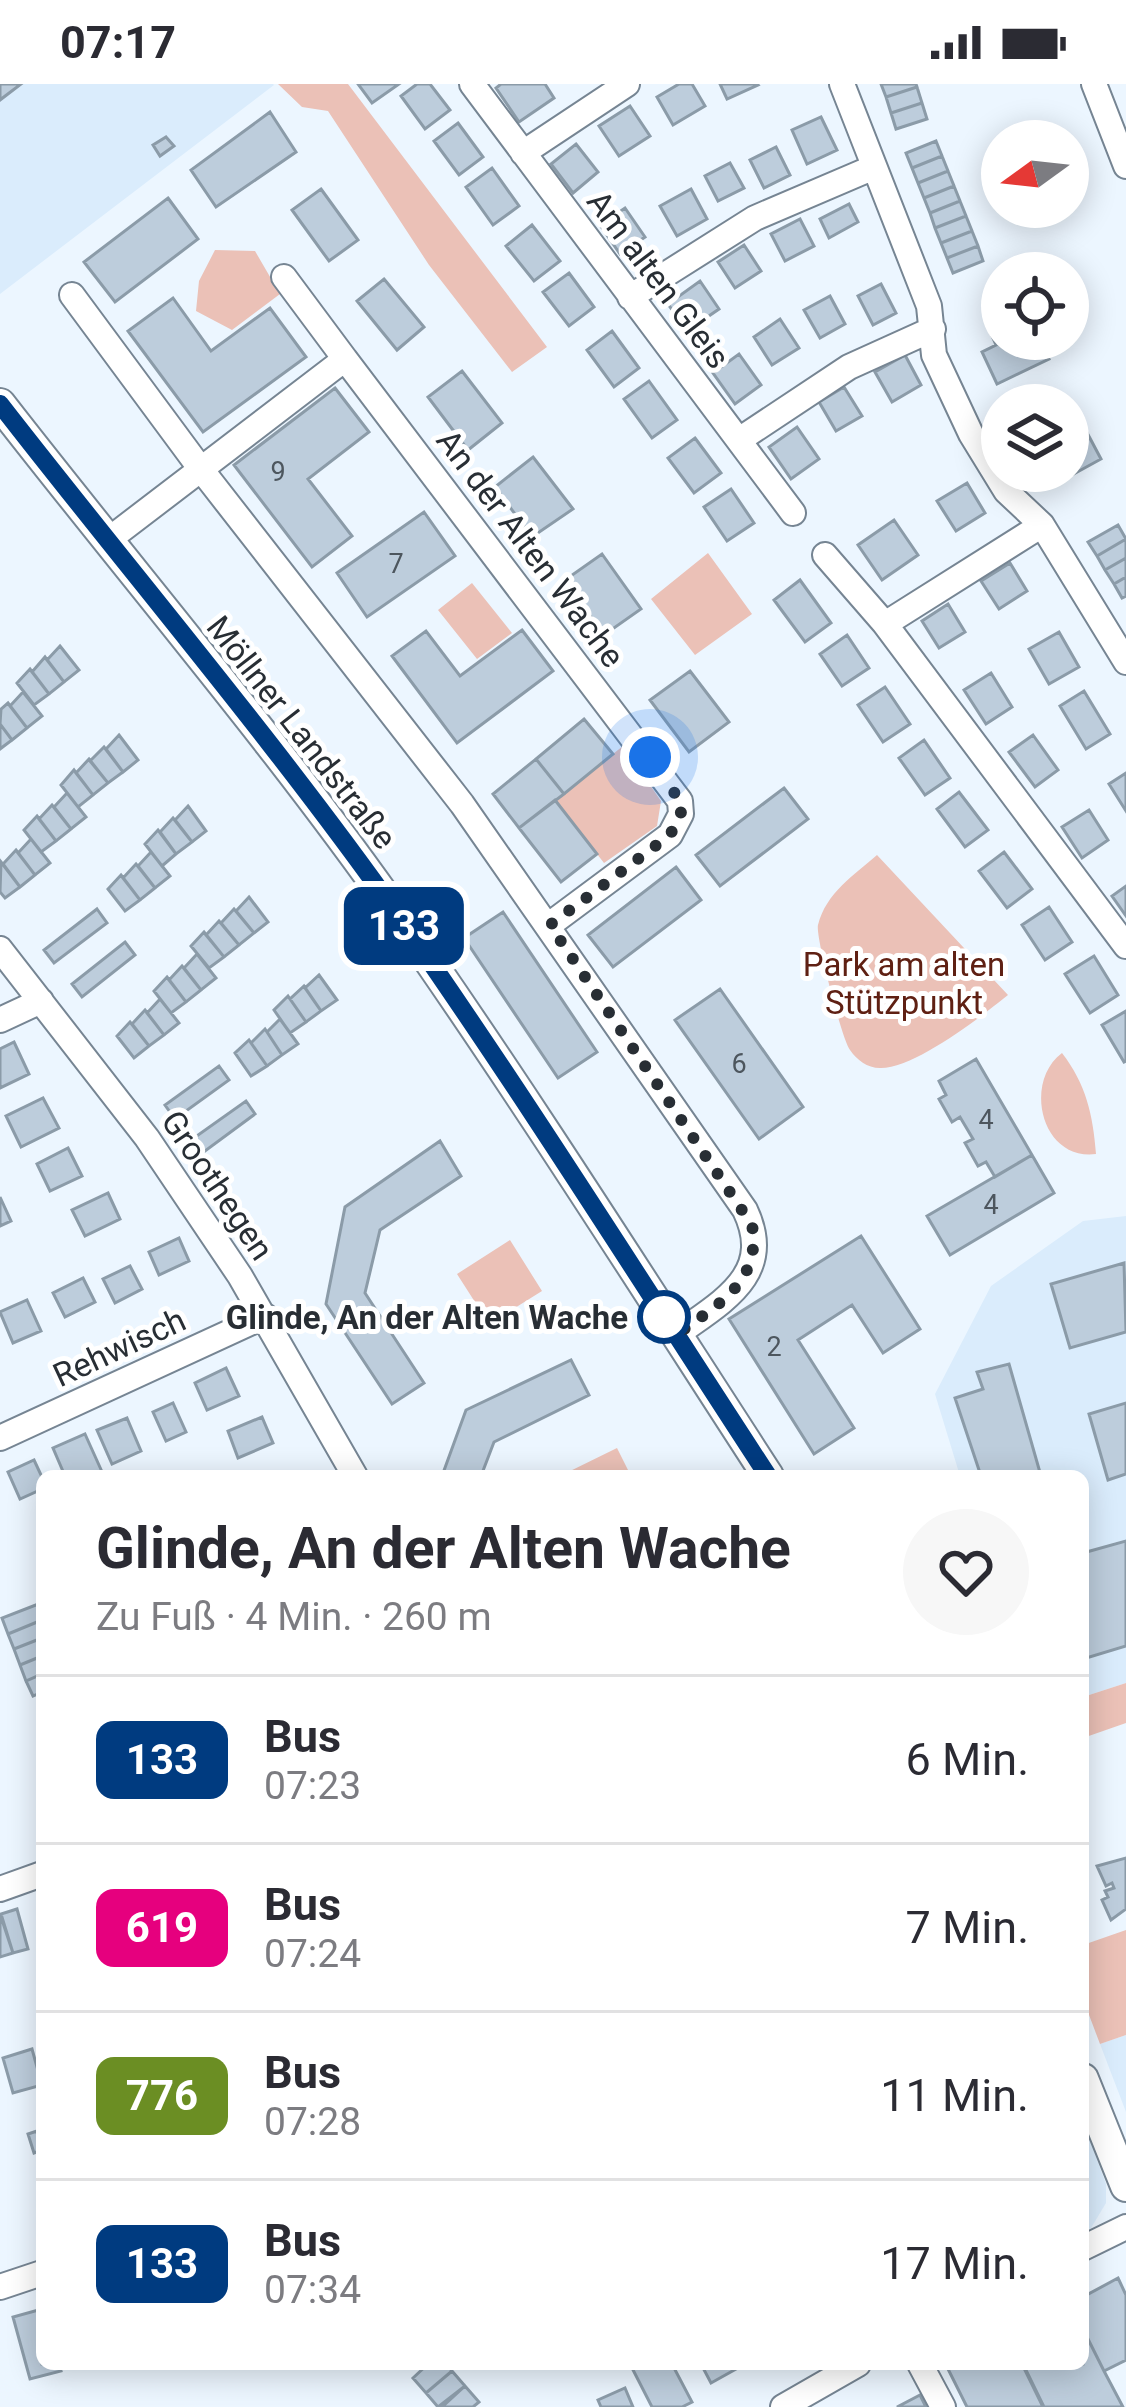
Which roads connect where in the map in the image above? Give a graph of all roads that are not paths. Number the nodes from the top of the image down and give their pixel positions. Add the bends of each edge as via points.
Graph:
1 (472, 84) edge
2 (627, 84) edge
3 (842, 84) edge
4 (1094, 84) edge
5 (523, 153) junction
6 (1126, 166) edge
7 (872, 168) junction
8 (284, 277) dead end
9 (72, 296) dead end
10 (630, 297) junction
11 (933, 329) junction
12 (345, 358) junction
13 (0, 404) edge
14 (739, 440) junction
15 (200, 468) junction
16 (793, 513) dead end
17 (1042, 525) junction
18 (106, 541) junction
19 (825, 555) dead end
20 (886, 624) junction
21 (1126, 662) edge
22 (550, 925) junction
23 (1126, 946) edge
24 (0, 949) edge
25 (41, 1001) junction
26 (0, 1020) edge
27 (265, 1316) junction
28 (676, 1335) junction
29 (0, 1438) edge
30 (352, 1470) edge
31 (764, 1470) edge
32 (36, 1876) edge
33 (0, 1889) edge
34 (1089, 2094) edge
35 (1126, 2186) edge
36 (1126, 2227) edge
37 (1089, 2245) edge
38 (36, 2275) edge
39 (0, 2287) edge
40 (847, 2370) edge
41 (923, 2370) edge
42 (783, 2407) edge
43 (943, 2407) edge

1 - 5 street, Am alten Gleis
2 - 5 street
3 - 7 street
4 - 6 street
5 - 10 street, Am alten Gleis
7 - 10 street via 754,218
7 - 11 street
8 - 12 street, An der Alten Wache
9 - 15 street
10 - 14 street, Am alten Gleis
11 - 14 street via 849,367
11 - 17 street via 934,355 971,434 1006,491
12 - 15 street
12 - 22 street, An der Alten Wache via 680,801 670,835
13 - 18 main road, Möllner Landstraße
14 - 16 street, Am alten Gleis
15 - 18 street
15 - 22 street
17 - 20 street
17 - 21 street
18 - 28 main road, Möllner Landstraße via 394,911
19 - 20 street
20 - 23 street
22 - 28 street via 752,1225 747,1274
24 - 25 street, Groothegen
25 - 26 street
25 - 27 street, Groothegen via 147,1138
27 - 29 street, Rehwisch
27 - 30 street, Groothegen
28 - 31 main road, Möllner Landstraße
32 - 33 street
34 - 35 main road
36 - 37 street
38 - 39 street
40 - 42 street
41 - 43 street

